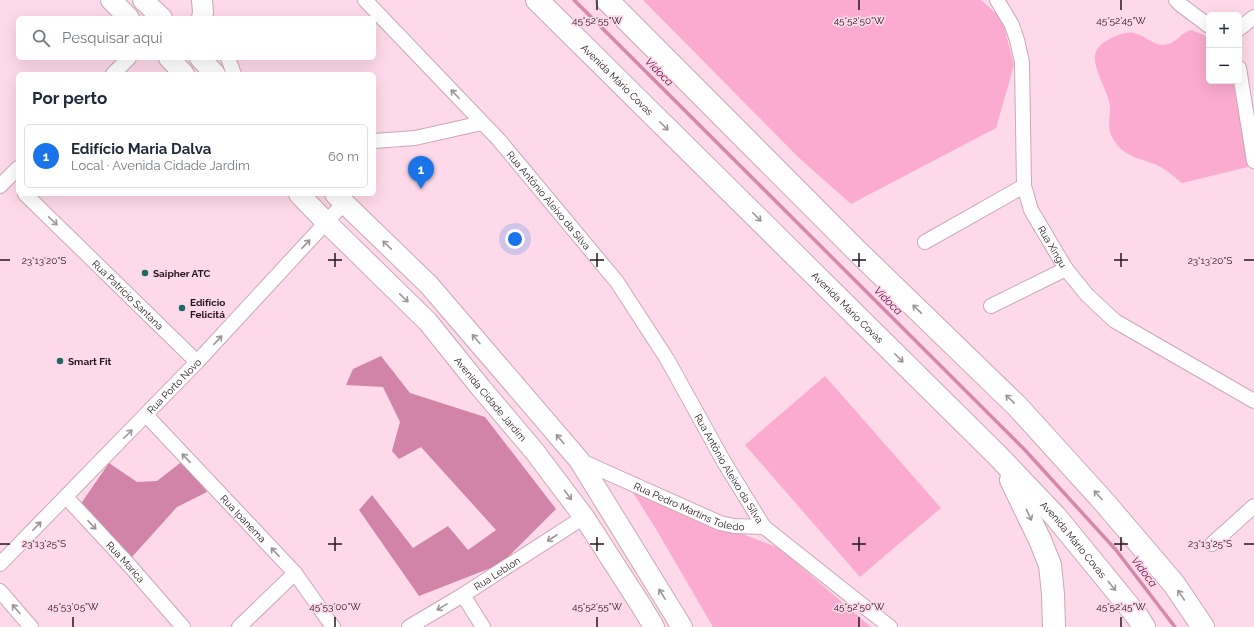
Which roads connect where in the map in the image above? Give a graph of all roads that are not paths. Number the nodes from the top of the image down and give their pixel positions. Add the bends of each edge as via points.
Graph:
1 (111, 0) edge
2 (144, 0) edge
3 (202, 0) edge
4 (205, 0) edge
5 (365, 0) edge
6 (537, 0) edge
7 (607, 0) edge
8 (997, 0) edge
9 (1176, 0) edge
10 (127, 16) edge
11 (160, 16) edge
12 (202, 16) edge
13 (211, 16) edge
14 (1254, 17) edge
15 (1206, 24) edge
16 (1242, 27) edge
17 (127, 60) edge
18 (171, 60) edge
19 (202, 60) edge
20 (229, 60) edge
21 (115, 72) edge
22 (182, 72) edge
23 (213, 72) edge
24 (233, 72) edge
25 (1242, 84) edge
26 (482, 123) junction
27 (376, 140) edge
28 (1254, 161) edge
29 (1024, 186) junction
30 (27, 196) edge
31 (301, 196) edge
32 (340, 199) edge
33 (326, 222) junction
34 (925, 242) dead end
35 (1066, 269) junction
36 (991, 306) dead end
37 (197, 362) junction
38 (1254, 401) edge
39 (146, 415) junction
40 (998, 456) junction
41 (579, 460) junction
42 (66, 497) junction
43 (1254, 506) edge
44 (584, 517) junction
45 (764, 526) junction
46 (1212, 544) dead end
47 (0, 564) edge
48 (295, 573) junction
49 (0, 592) edge
50 (463, 595) junction
51 (31, 627) edge
52 (183, 627) edge
53 (239, 627) edge
54 (333, 627) edge
55 (409, 627) edge
56 (483, 627) edge
57 (654, 627) edge
58 (682, 627) edge
59 (890, 627) edge
60 (1054, 627) edge
61 (1144, 627) edge
62 (1203, 627) edge

1 - 10 main road
2 - 11 main road
3 - 12 main road
4 - 13 street
26 -> 5 street, Rua Antônio Aleixo da Silva
6 -> 40 highway, Avenida Mário Covas
62 -> 7 highway via 1174,584 1017,406 857,251
8 - 29 street, Rua Xingu via 1012,25 1022,62
9 - 15 street
14 - 16 street
17 - 21 street
18 - 22 main road
19 - 23 main road
20 - 24 street
25 - 28 street
26 - 27 street via 415,138
26 - 45 street, Rua Antônio Aleixo da Silva via 617,282 667,359 724,462
29 - 34 street
29 - 35 street, Rua Xingu via 1031,210
30 -> 37 street, Rua Patrício Santana
31 - 33 main road, Avenida Cidade Jardim
32 - 33 street, Rua Porto Novo
41 -> 32 main road via 429,285
37 -> 33 street, Rua Porto Novo
33 -> 44 main road, Avenida Cidade Jardim via 428,322 535,452
35 - 36 street
35 - 38 street, Rua Xingu via 1087,295 1115,321
37 - 39 street, Rua Porto Novo
42 -> 39 street, Rua Porto Novo
48 -> 39 street, Rua Ipanema
40 -> 60 highway via 1014,484 1050,564
40 -> 61 highway, Avenida Mário Covas via 1056,517
41 - 45 street, Rua Pedro Martins Toledo via 720,523 734,526
58 -> 41 main road
47 -> 42 street, Rua Porto Novo
42 -> 52 street, Rua Marica
43 - 46 street
44 -> 50 street, Rua Leblon
44 - 57 main road, Avenida Cidade Jardim
45 - 59 street
48 - 53 street
48 - 54 street, Rua Ipanema
51 -> 49 street
50 -> 55 street, Rua Leblon
50 - 56 street

